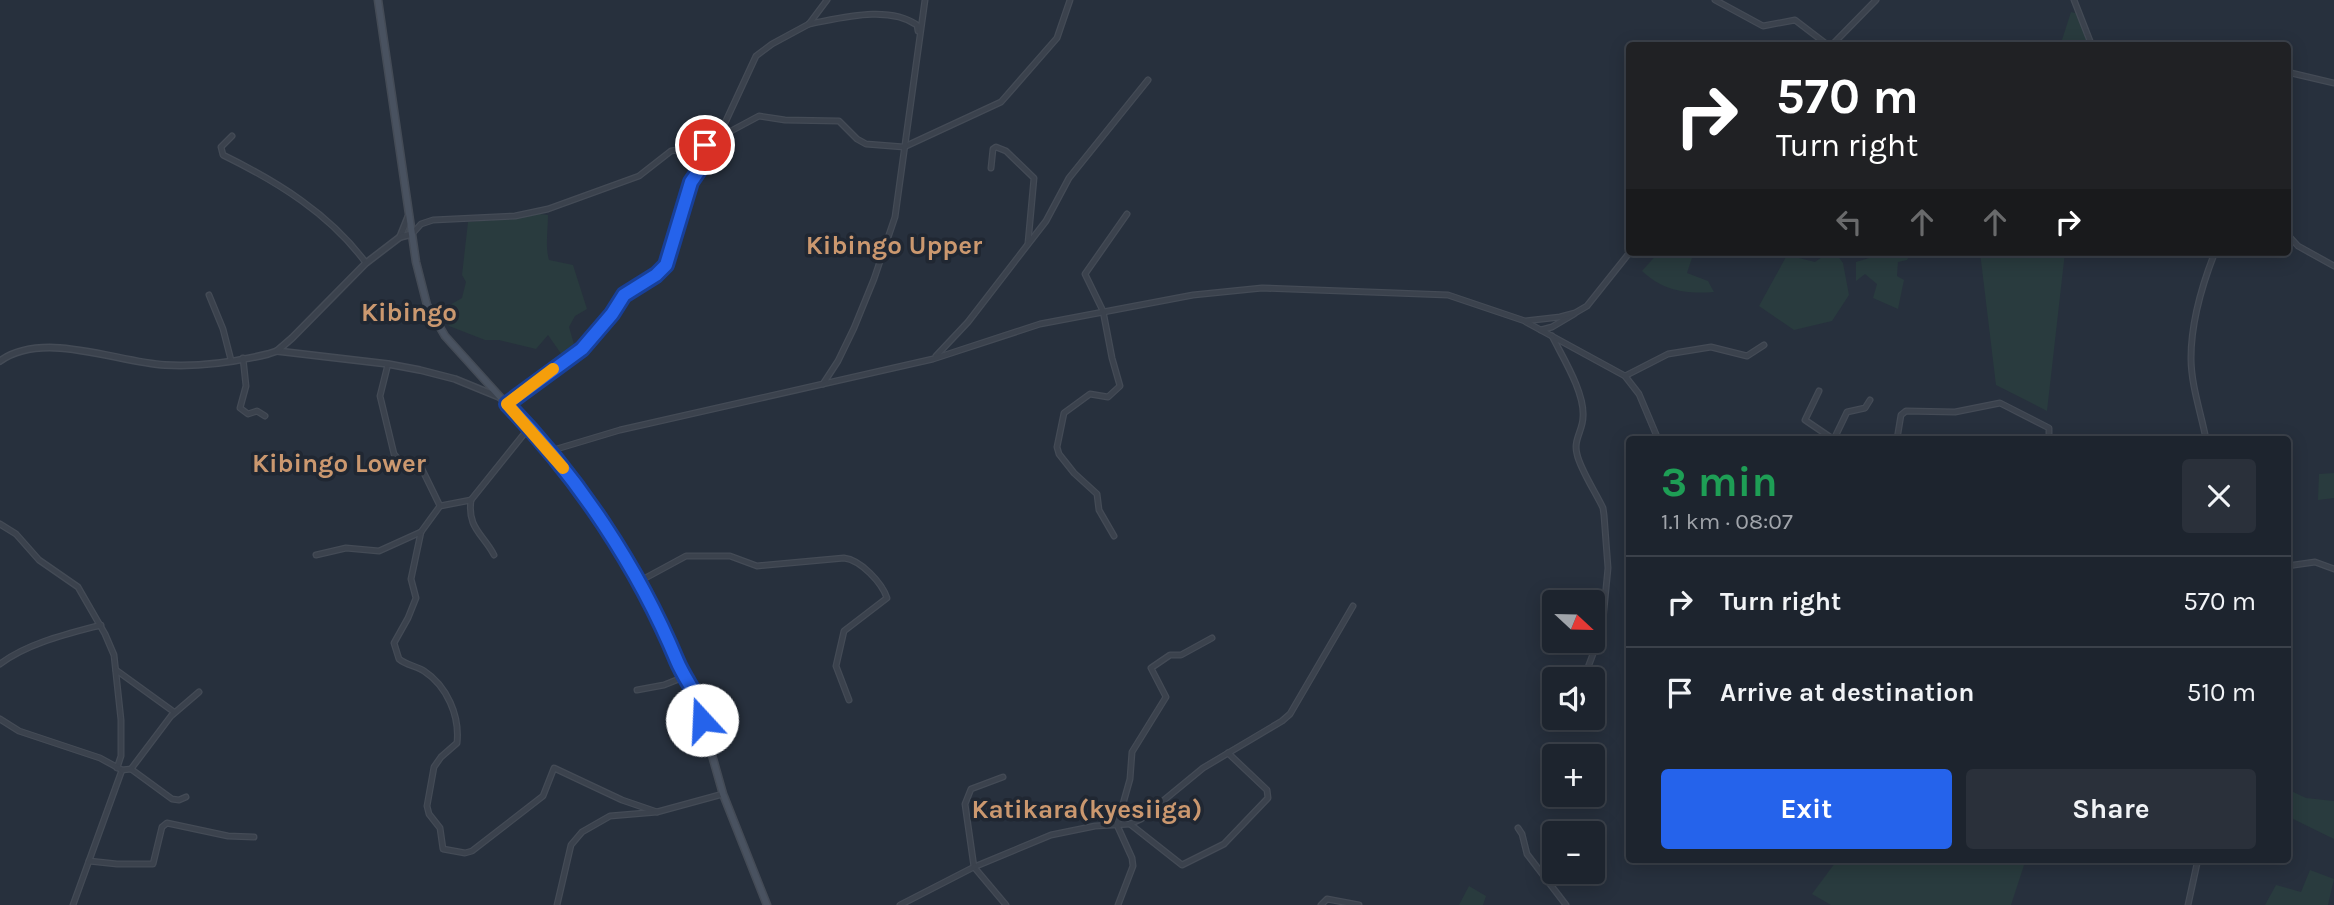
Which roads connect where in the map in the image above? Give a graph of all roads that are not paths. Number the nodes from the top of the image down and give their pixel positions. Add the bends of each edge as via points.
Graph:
1 (377, 0) edge
2 (827, 0) edge
3 (925, 0) edge
4 (1070, 0) edge
5 (1715, 0) edge
6 (1876, 0) edge
7 (2074, 0) edge
8 (809, 24) junction
9 (919, 35) junction
10 (1825, 42) edge
11 (1834, 42) edge
12 (2090, 42) edge
13 (2291, 73) edge
14 (1148, 80) dead end
15 (2334, 83) edge
16 (232, 136) dead end
17 (718, 138) junction
18 (705, 145) junction
19 (904, 148) junction
20 (991, 168) dead end
21 (410, 214) junction
22 (1127, 214) dead end
23 (412, 234) junction
24 (400, 237) junction
25 (2291, 238) edge
26 (1028, 244) junction
27 (1626, 256) edge
28 (2214, 256) edge
29 (366, 263) junction
30 (2334, 266) edge
31 (209, 295) dead end
32 (1103, 311) junction
33 (1576, 313) junction
34 (1525, 321) junction
35 (1541, 330) junction
36 (1552, 336) junction
37 (1764, 345) dead end
38 (277, 351) junction
39 (243, 358) junction
40 (933, 359) junction
41 (231, 360) junction
42 (0, 361) edge
43 (388, 364) junction
44 (1625, 376) junction
45 (823, 384) junction
46 (1819, 391) dead end
47 (500, 397) junction
48 (1870, 400) dead end
49 (507, 404) junction
50 (265, 416) dead end
51 (528, 429) junction
52 (1657, 436) edge
53 (1829, 436) edge
54 (1835, 436) edge
55 (1898, 436) edge
56 (2049, 436) edge
57 (2205, 436) edge
58 (550, 451) junction
59 (471, 500) junction
60 (440, 506) junction
61 (0, 524) edge
62 (421, 532) junction
63 (1114, 536) dead end
64 (316, 555) dead end
65 (494, 555) dead end
66 (2291, 565) edge
67 (2334, 569) edge
68 (638, 582) junction
69 (1353, 606) dead end
70 (101, 625) junction
71 (1212, 638) dead end
72 (0, 664) edge
73 (1588, 667) edge
74 (116, 670) junction
75 (684, 677) junction
76 (637, 690) dead end
77 (199, 692) dead end
78 (849, 700) dead end
79 (174, 712) junction
80 (0, 719) edge
81 (1228, 753) junction
82 (119, 769) junction
83 (131, 769) junction
84 (1003, 777) dead end
85 (723, 794) junction
86 (186, 797) dead end
87 (657, 811) junction
88 (1130, 824) junction
89 (1117, 825) junction
90 (1518, 828) dead end
91 (254, 837) dead end
92 (89, 861) junction
93 (2197, 863) edge
94 (974, 867) junction
95 (73, 905) edge
96 (557, 905) edge
97 (767, 905) edge
98 (900, 905) edge
99 (1006, 905) edge
100 (1118, 905) edge
101 (1321, 905) edge
102 (1359, 905) edge
103 (1566, 905) edge
104 (2188, 905) edge

1 - 21 main road
2 - 8 street
3 - 9 street
4 - 19 street via 1057,38 1004,99
5 - 10 street via 1763,26 1795,20
6 - 11 street
7 - 12 street
8 - 9 street via 891,15 917,25
8 - 17 street via 756,56
9 - 19 street
13 - 15 street
14 - 26 street via 1064,185
16 - 29 street via 221,147 223,155 276,182 318,213
17 - 18 street
17 - 19 street via 755,117 767,116 839,121 866,144
18 - 23 street via 671,151 639,176 548,209 515,216 433,220
18 - 49 street via 702,166 691,182 666,265 624,295 582,349
19 - 45 street via 895,217 874,279
20 - 26 street via 996,147 1034,178
21 - 23 main road
21 - 24 street
22 - 32 street via 1085,274
23 - 24 street
23 - 47 main road via 421,285 435,321
24 - 29 street
25 - 30 street
26 - 40 street via 964,328
27 - 33 street via 1587,306
28 - 57 street via 2202,292 2191,358
29 - 38 street
31 - 41 street
32 - 34 street via 1262,288 1448,295
32 - 40 street via 1040,324
32 - 63 street via 1120,386 1108,397 1090,394 1066,411 1057,447 1074,473 1097,494 1100,514
33 - 34 street
33 - 35 street
34 - 35 street
35 - 36 street
36 - 44 street
36 - 73 street via 1575,381 1583,411 1576,453 1604,515 1608,560 1601,640
37 - 44 street via 1748,356 1711,347 1668,354
38 - 39 street
38 - 43 street
39 - 41 street
39 - 50 street via 246,386 240,408
40 - 45 street
41 - 42 street via 164,365 39,348
43 - 47 street via 454,379
43 - 60 street via 380,396 394,454 421,467
44 - 52 street via 1639,394
45 - 58 street via 620,430
46 - 53 street via 1805,420
47 - 49 main road
48 - 54 street via 1865,408 1847,412
49 - 51 main road
51 - 58 main road
51 - 59 street
55 - 56 street via 1906,411 1955,412 1997,403 2049,428
58 - 68 main road via 586,498
59 - 60 street
59 - 65 street via 472,523
60 - 62 street
61 - 70 street via 16,534 39,560 78,587
62 - 64 street via 379,551 346,548
62 - 87 street via 411,579 416,597 394,647 402,662 431,678 454,710 457,743 434,767 426,806 440,828 444,850 472,851 543,796 555,768
66 - 67 street via 2315,562
68 - 75 main road
68 - 78 street via 685,556 730,556 757,566 844,558 855,561 884,589 887,598 844,631 836,666
69 - 81 street via 1290,714
70 - 72 street via 33,646
70 - 74 street
71 - 89 street via 1152,665 1166,697 1132,752
74 - 79 street
74 - 82 street
75 - 76 street
75 - 85 main road via 695,695
77 - 79 street
79 - 83 street
80 - 82 street via 19,731 100,758
81 - 88 street
81 - 88 street via 1267,790 1268,798 1224,844 1182,864
82 - 83 street
82 - 92 street
83 - 86 street via 172,799
84 - 94 street via 971,789 967,795
85 - 87 street
85 - 97 main road
87 - 96 street via 604,818 577,836
88 - 89 street
89 - 94 street via 1051,835
89 - 100 street via 1133,866
90 - 103 street via 1527,855
91 - 92 street via 167,823 153,864
92 - 95 street
93 - 104 street
94 - 98 street
94 - 99 street
101 - 102 street via 1335,899

